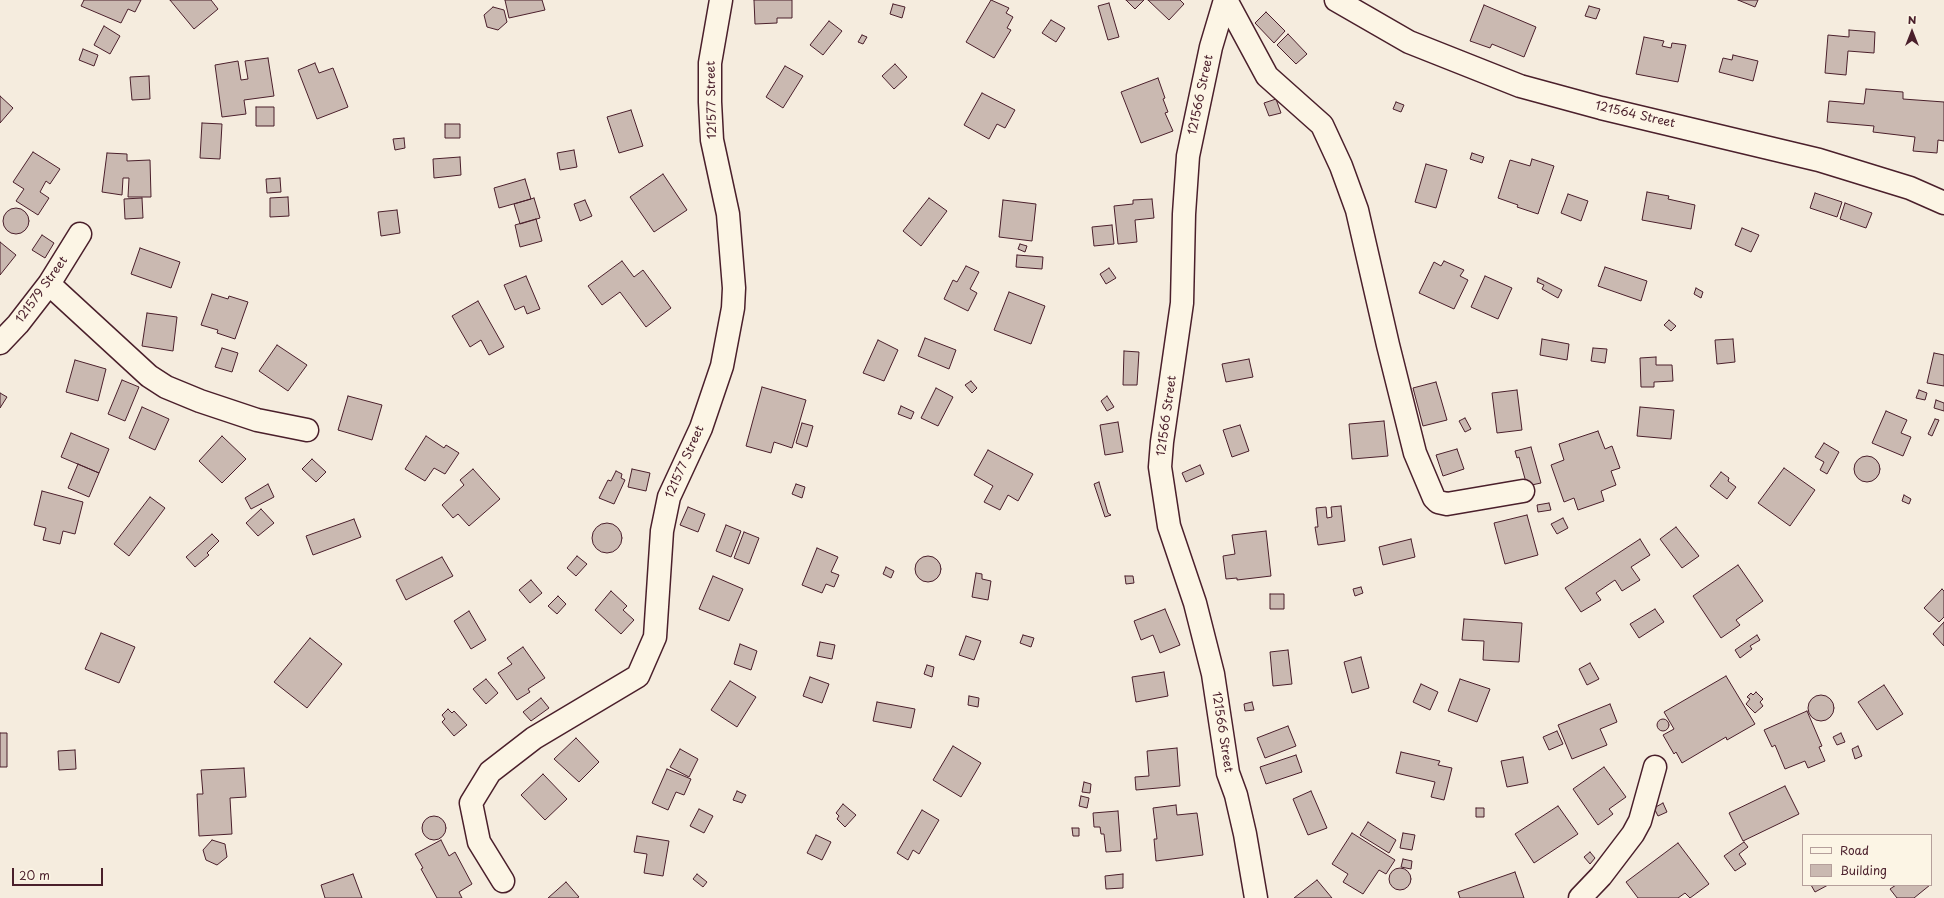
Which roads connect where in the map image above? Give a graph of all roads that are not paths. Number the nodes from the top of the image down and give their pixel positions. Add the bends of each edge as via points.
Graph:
1 (721, 0) edge
2 (1226, 0) edge
3 (1336, 0) edge
4 (1940, 196) edge
5 (80, 234) dead end
6 (49, 284) junction
7 (0, 343) edge
8 (308, 430) dead end
9 (1524, 492) dead end
10 (1655, 767) dead end
11 (503, 881) dead end
12 (1256, 898) edge
13 (1580, 898) edge

1 - 11 street, 121577 Street via 710,63 710,102 712,140 728,214 734,288 733,308 722,366 701,428 666,508 662,531 655,637 638,676 534,738 490,772 471,804 479,842
2 - 9 street via 1267,76 1322,125 1341,166 1357,210 1415,453 1432,494 1438,502 1447,504
2 - 12 street, 121566 Street via 1211,47 1188,156 1182,303 1160,467 1169,526 1195,602 1213,674 1228,773 1245,834
3 - 4 street, 121564 Street via 1409,42 1520,86 1819,160
5 - 6 street, 121579 Street
6 - 7 street, 121579 Street
6 - 8 street via 149,376 166,387 257,420
10 - 13 street via 1640,821 1633,834 1601,876

